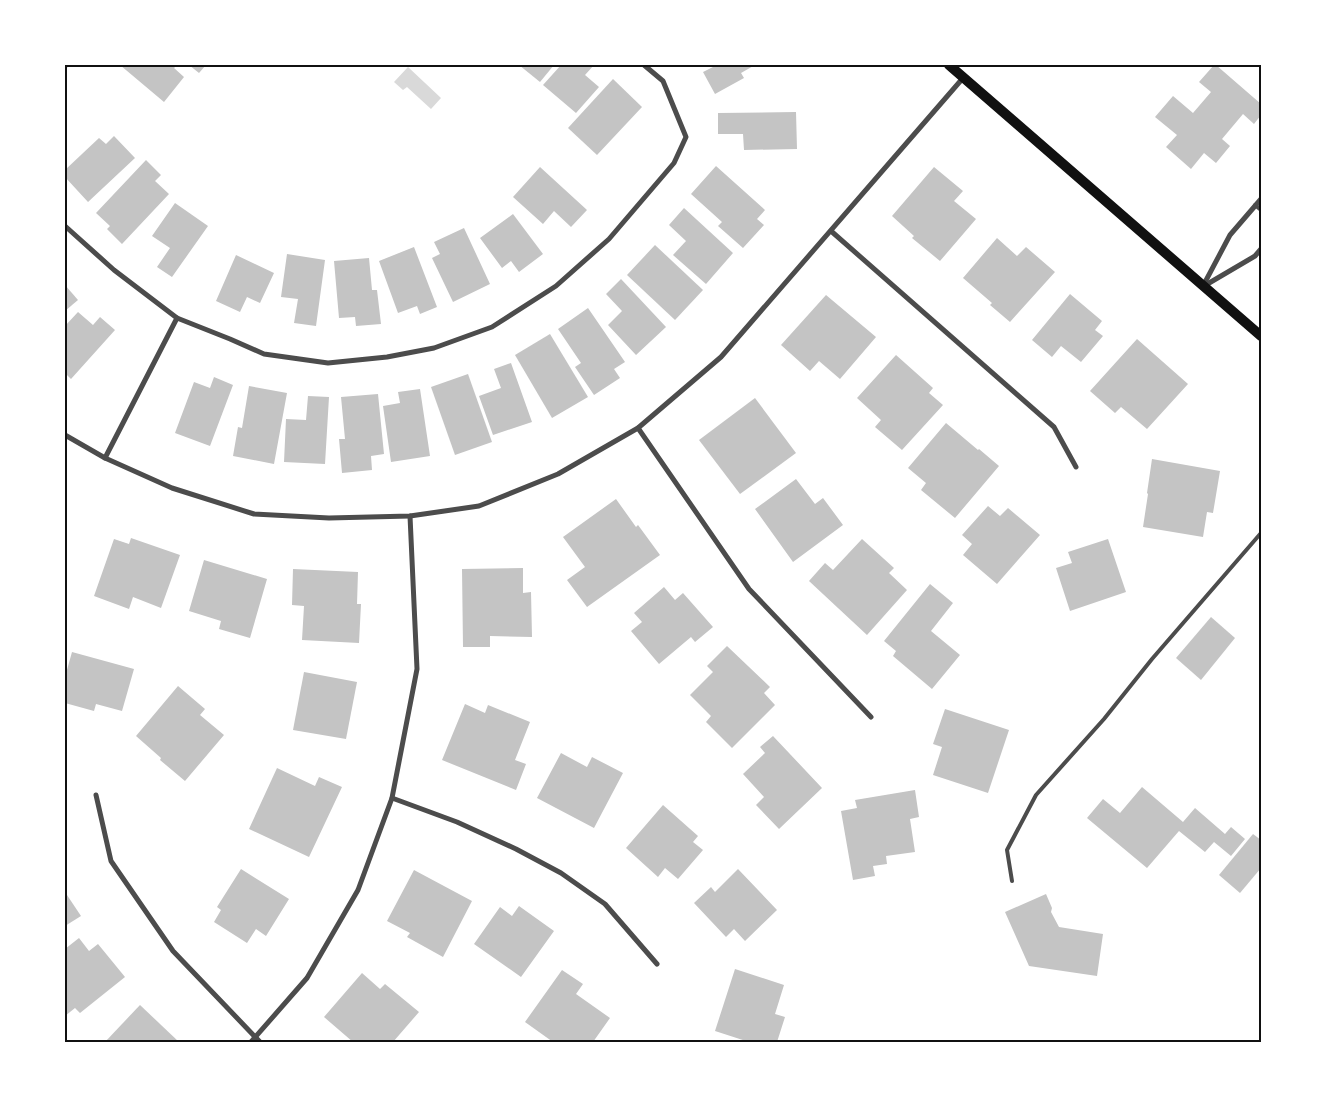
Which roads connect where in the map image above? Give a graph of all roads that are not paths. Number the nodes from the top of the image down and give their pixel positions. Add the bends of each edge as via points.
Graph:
1 (644, 65) edge
2 (949, 65) edge
3 (963, 78) junction
4 (1261, 199) edge
5 (1255, 205) junction
6 (1261, 210) edge
7 (65, 226) edge
8 (831, 231) junction
9 (1261, 249) edge
10 (1203, 286) junction
11 (177, 318) junction
12 (1261, 336) edge
13 (638, 428) junction
14 (65, 435) edge
15 (105, 458) junction
16 (1076, 467) dead end
17 (410, 516) junction
18 (1261, 533) edge
19 (871, 717) dead end
20 (96, 795) dead end
21 (392, 798) junction
22 (1012, 881) dead end
23 (657, 964) dead end
24 (253, 1040) edge
25 (260, 1042) edge

1 - 11 street via 662,82 686,137 674,163 608,238 556,286 492,327 434,348 328,363 264,354
2 - 3 main road
3 - 8 street
3 - 10 main road
4 - 5 street
5 - 6 lane
5 - 10 street via 1230,235
7 - 11 street via 114,270
8 - 13 street via 721,358
8 - 16 street via 1054,427
9 - 10 street via 1255,256
10 - 12 main road
11 - 15 street
13 - 17 street via 558,474 479,506
13 - 19 street via 749,590
14 - 15 street
15 - 17 street via 172,488 254,514 330,518
17 - 21 street via 417,669
18 - 22 lane via 1036,796 1007,850
20 - 24 street via 111,861 173,951
21 - 23 street via 466,826 560,873 605,904
21 - 24 street via 358,890 307,978
24 - 25 street

